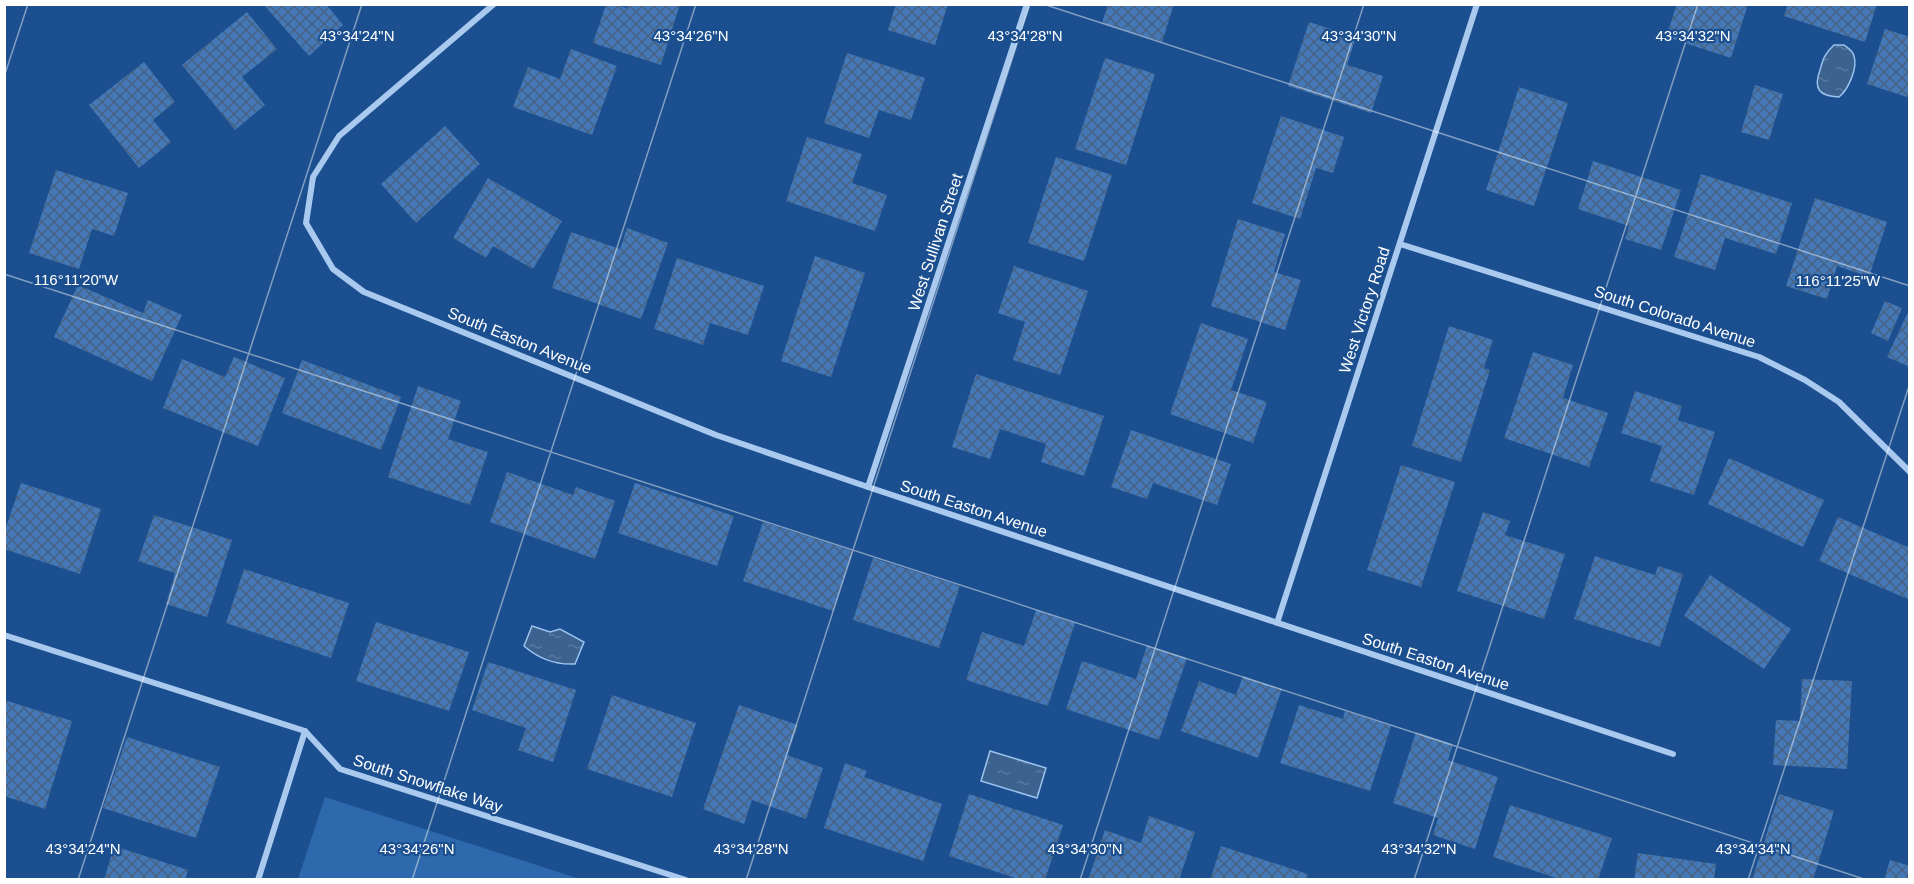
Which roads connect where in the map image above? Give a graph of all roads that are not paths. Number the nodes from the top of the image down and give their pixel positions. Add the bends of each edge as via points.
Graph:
1 (494, 4) edge
2 (1027, 4) edge
3 (1477, 4) edge
4 (1400, 244) junction
5 (1910, 472) edge
6 (868, 487) junction
7 (1277, 623) junction
8 (4, 635) edge
9 (305, 731) junction
10 (1673, 754) dead end
11 (258, 879) edge
12 (686, 879) edge

1 - 6 street, South Easton Avenue via 339,136 313,177 306,223 333,269 364,292 716,435
2 - 6 street, West Sullivan Street
3 - 4 street, West Victory Road
4 - 5 street, South Colorado Avenue via 1759,357 1839,402
4 - 7 street, West Victory Road
6 - 7 street, South Easton Avenue
7 - 10 street, South Easton Avenue
8 - 9 street, South Snowflake Way
9 - 11 street
9 - 12 street, South Snowflake Way via 340,769

